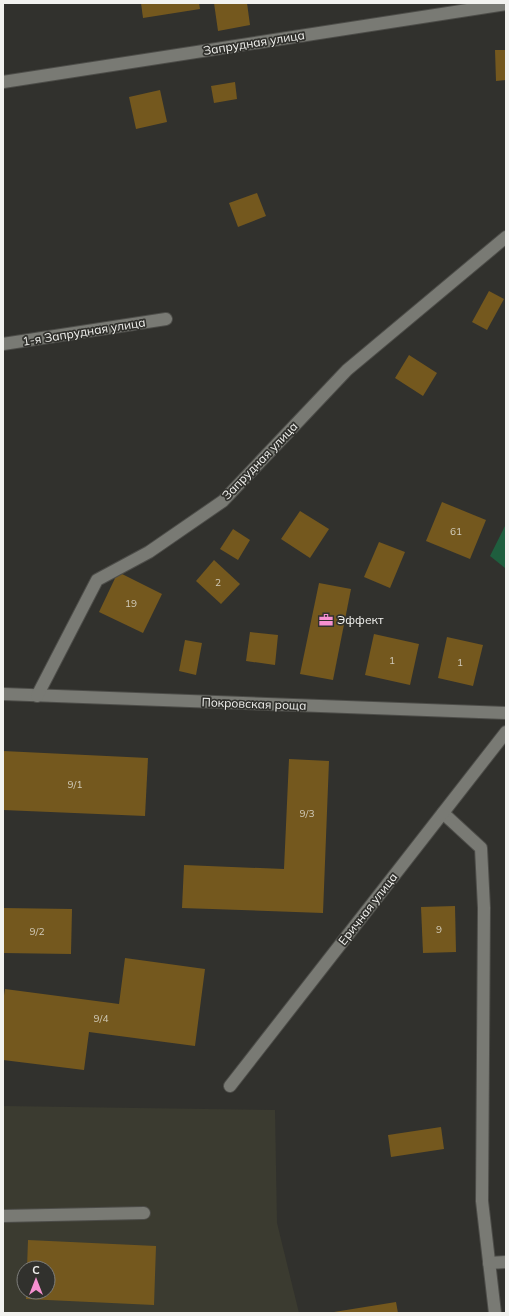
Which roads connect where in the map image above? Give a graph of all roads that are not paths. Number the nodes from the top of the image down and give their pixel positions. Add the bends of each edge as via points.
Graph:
1 (506, 4) edge
2 (3, 82) edge
3 (506, 237) edge
4 (166, 319) dead end
5 (3, 344) edge
6 (3, 694) edge
7 (37, 696) junction
8 (506, 713) edge
9 (506, 732) edge
10 (443, 813) junction
11 (230, 1086) dead end
12 (144, 1213) dead end
13 (3, 1216) edge
14 (506, 1262) edge
15 (489, 1263) junction
16 (495, 1313) edge

1 - 2 street, Запрудная улица
3 - 7 street, Запрудная улица via 347,370 222,501 149,552 97,580
4 - 5 street, 1-я Запрудная улица
6 - 7 street, Покровская роща
7 - 8 street, Покровская роща
9 - 10 street, Еричная улица
10 - 11 street, Еричная улица
10 - 15 street via 481,848 484,908 482,1201
12 - 13 street
14 - 15 street
15 - 16 street

